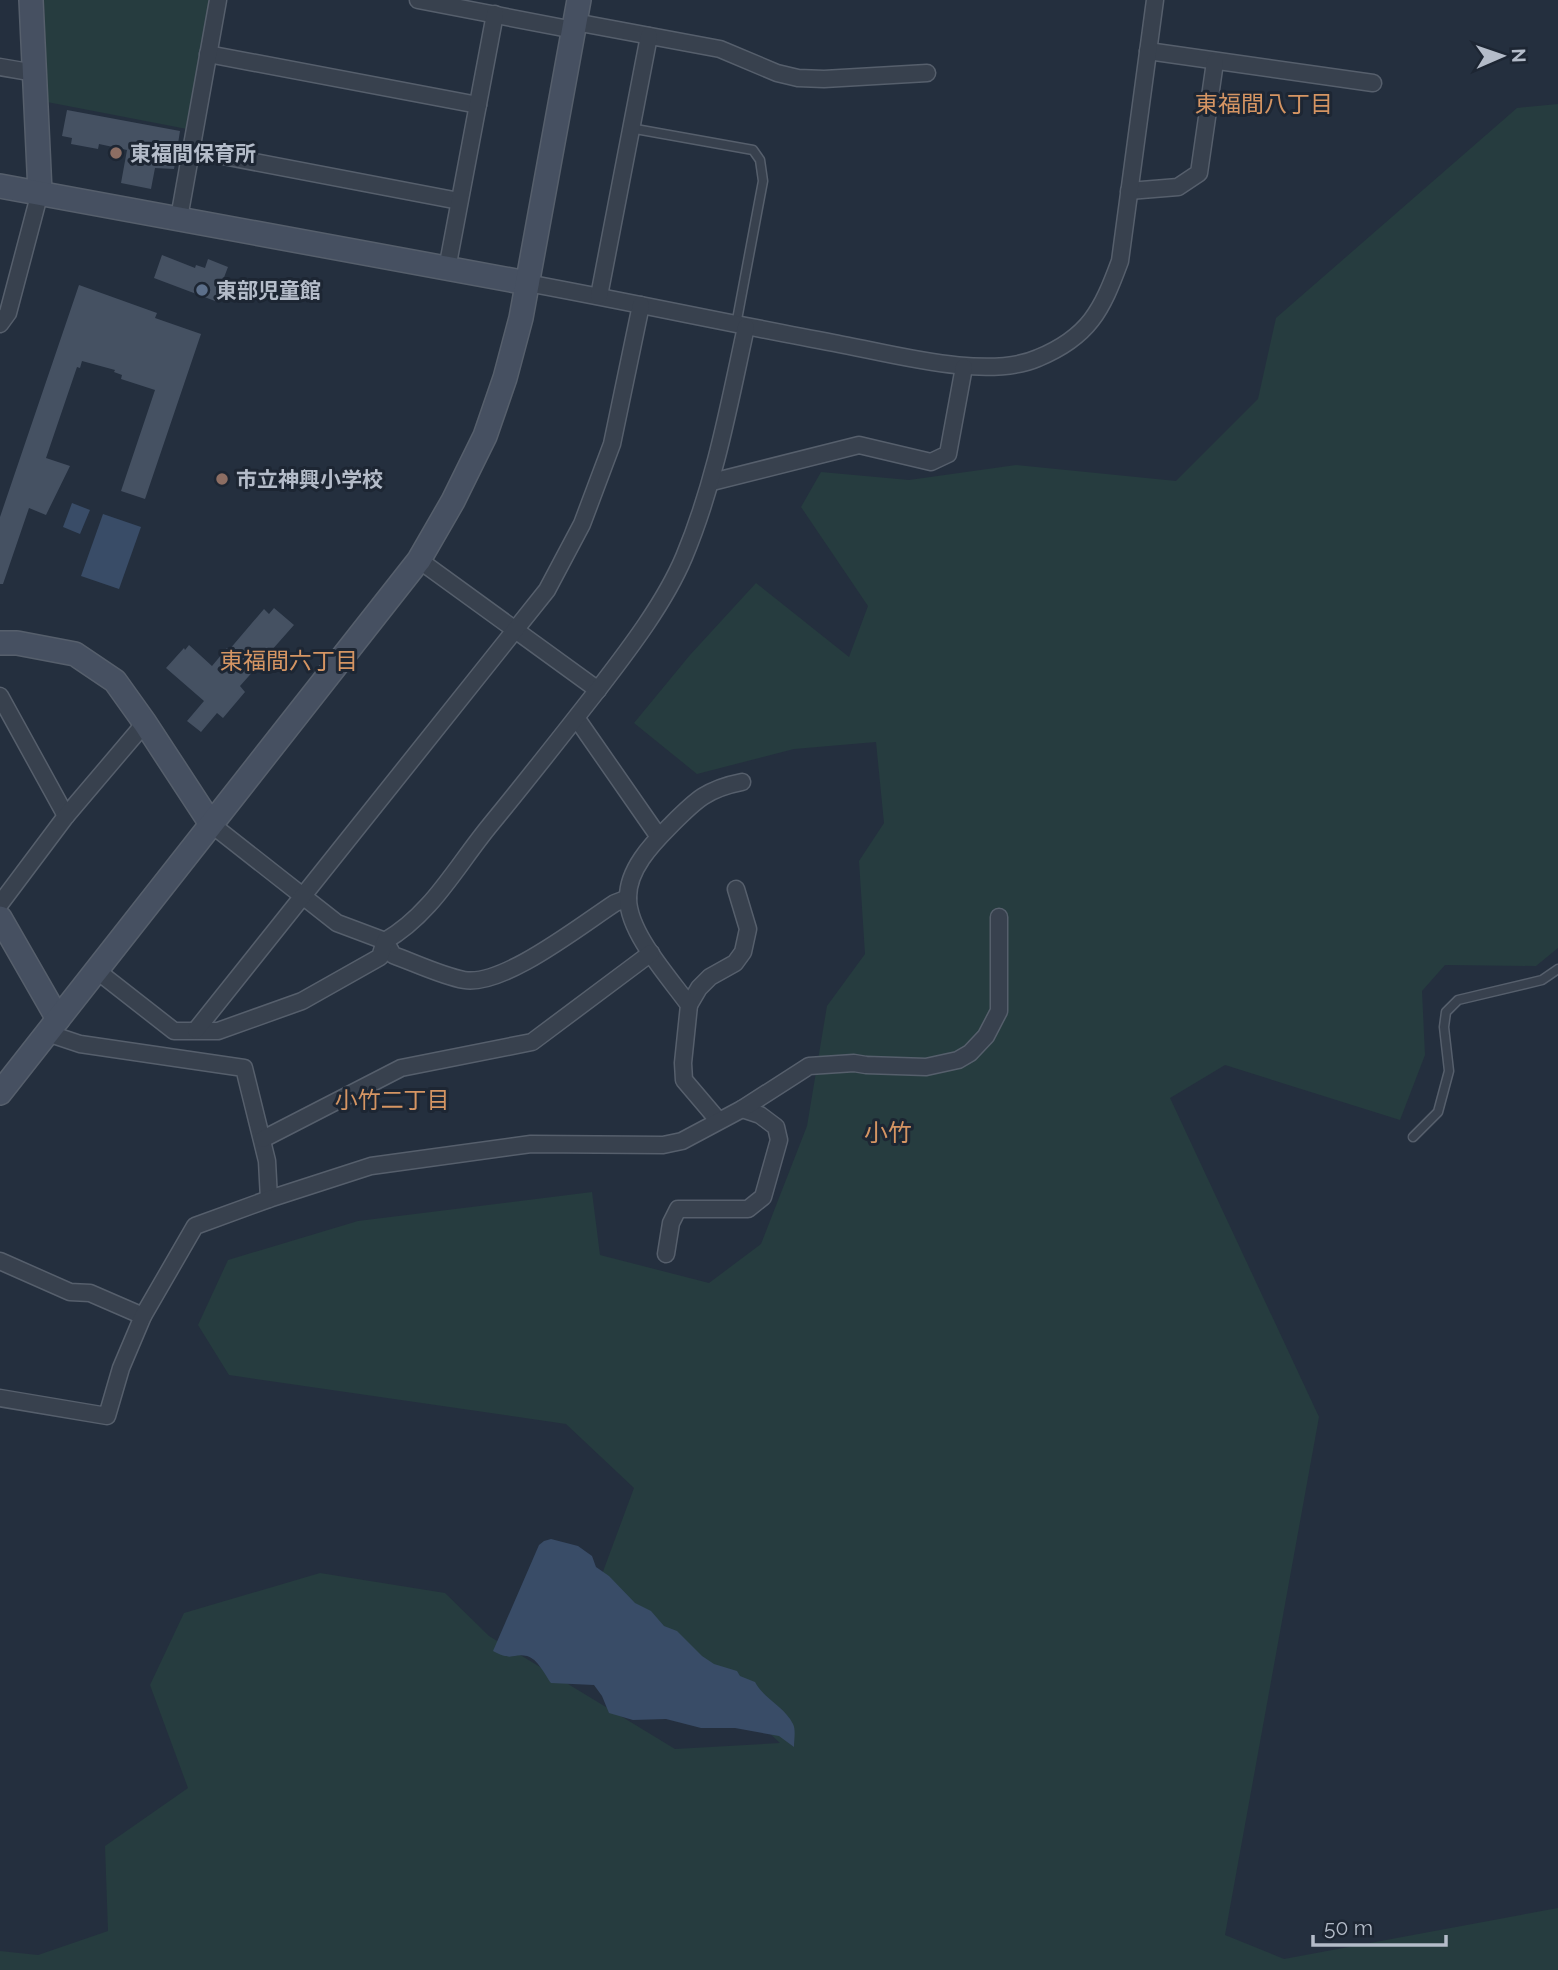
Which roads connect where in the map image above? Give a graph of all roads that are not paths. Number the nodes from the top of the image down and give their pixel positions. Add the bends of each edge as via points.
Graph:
1 (31, 0) edge
2 (218, 0) edge
3 (418, 0) edge
4 (1155, 0) edge
5 (495, 15) junction
6 (576, 17) edge
7 (649, 36) junction
8 (1148, 51) junction
9 (208, 54) junction
10 (1215, 62) junction
11 (0, 67) edge
12 (35, 73) junction
13 (927, 73) dead end
14 (1373, 83) dead end
15 (478, 105) junction
16 (630, 128) junction
17 (192, 150) junction
18 (0, 186) edge
19 (1129, 191) junction
20 (40, 192) junction
21 (459, 201) junction
22 (179, 218) junction
23 (447, 269) junction
24 (527, 283) junction
25 (598, 296) junction
26 (641, 305) junction
27 (0, 324) edge
28 (741, 326) junction
29 (964, 367) junction
30 (712, 482) junction
31 (419, 560) junction
32 (514, 631) junction
33 (0, 643) edge
34 (598, 690) junction
35 (0, 696) edge
36 (577, 719) junction
37 (145, 723) junction
38 (742, 782) dead end
39 (66, 816) junction
40 (211, 824) junction
41 (659, 837) junction
42 (736, 889) dead end
43 (303, 897) junction
44 (628, 898) junction
45 (0, 904) edge
46 (999, 917) dead end
47 (0, 918) edge
48 (385, 941) junction
49 (651, 953) junction
50 (1558, 969) edge
51 (96, 970) junction
52 (689, 1005) junction
53 (52, 1026) junction
54 (196, 1030) junction
55 (0, 1093) edge
56 (742, 1109) junction
57 (718, 1120) junction
58 (1413, 1137) dead end
59 (263, 1139) junction
60 (269, 1199) junction
61 (666, 1254) dead end
62 (0, 1261) edge
63 (143, 1316) junction
64 (0, 1398) edge

1 - 12 street
2 - 9 street
3 - 5 street
4 - 8 street
5 - 6 street
5 - 15 street
6 - 7 street
6 - 24 street
7 - 13 street via 720,49 797,78
7 - 16 street
8 - 10 street
8 - 19 street
9 - 15 street
9 - 17 street
10 - 14 street
10 - 19 street via 1199,173 1178,187
11 - 12 street
12 - 20 street
15 - 21 street
16 - 25 street
16 - 28 lane via 753,150 760,160 763,181
17 - 21 street
17 - 22 street
18 - 20 street
19 - 29 street via 1120,261 1107,295 1086,328 1067,344 1036,359 1003,367
20 - 22 street
20 - 27 street via 8,313
21 - 23 street
22 - 23 street
23 - 24 street
24 - 25 street
24 - 31 street via 508,366 485,436
25 - 26 street
26 - 28 street
26 - 32 street via 612,444 582,524 547,590
28 - 29 street
28 - 30 street
29 - 30 street via 948,454 931,462 859,445
30 - 34 street via 683,560 642,630
31 - 32 street
31 - 40 street
32 - 34 street
32 - 43 street
33 - 37 street via 75,654 115,681
34 - 36 street
35 - 39 street
36 - 41 street
36 - 48 street via 422,914
37 - 39 street
37 - 40 street
38 - 41 street via 709,791
39 - 45 street
40 - 43 street
40 - 51 street
41 - 44 street via 643,856
42 - 52 street via 748,929 743,952 735,963 710,977
43 - 48 street via 337,923
43 - 54 street
44 - 48 street via 514,968 488,978 465,980 393,955
44 - 49 street via 632,919
46 - 56 street via 999,1011 986,1036 970,1053 926,1067 809,1066
47 - 53 street
48 - 54 street via 380,957 302,1001 218,1031
49 - 52 street
49 - 59 street via 532,1042 401,1068
50 - 58 lane via 1542,980 1458,1000 1446,1012 1447,1081 1438,1112
51 - 53 street
51 - 54 street via 174,1031
52 - 57 street via 684,1080
53 - 55 street
53 - 59 street via 80,1044 244,1068
56 - 57 street
56 - 61 street via 776,1127 779,1140 762,1197 748,1209 678,1209
57 - 60 street via 682,1141 663,1145 531,1144 371,1166
59 - 60 street
60 - 63 street via 195,1227
62 - 63 street via 70,1292 90,1293
63 - 64 street via 107,1416

